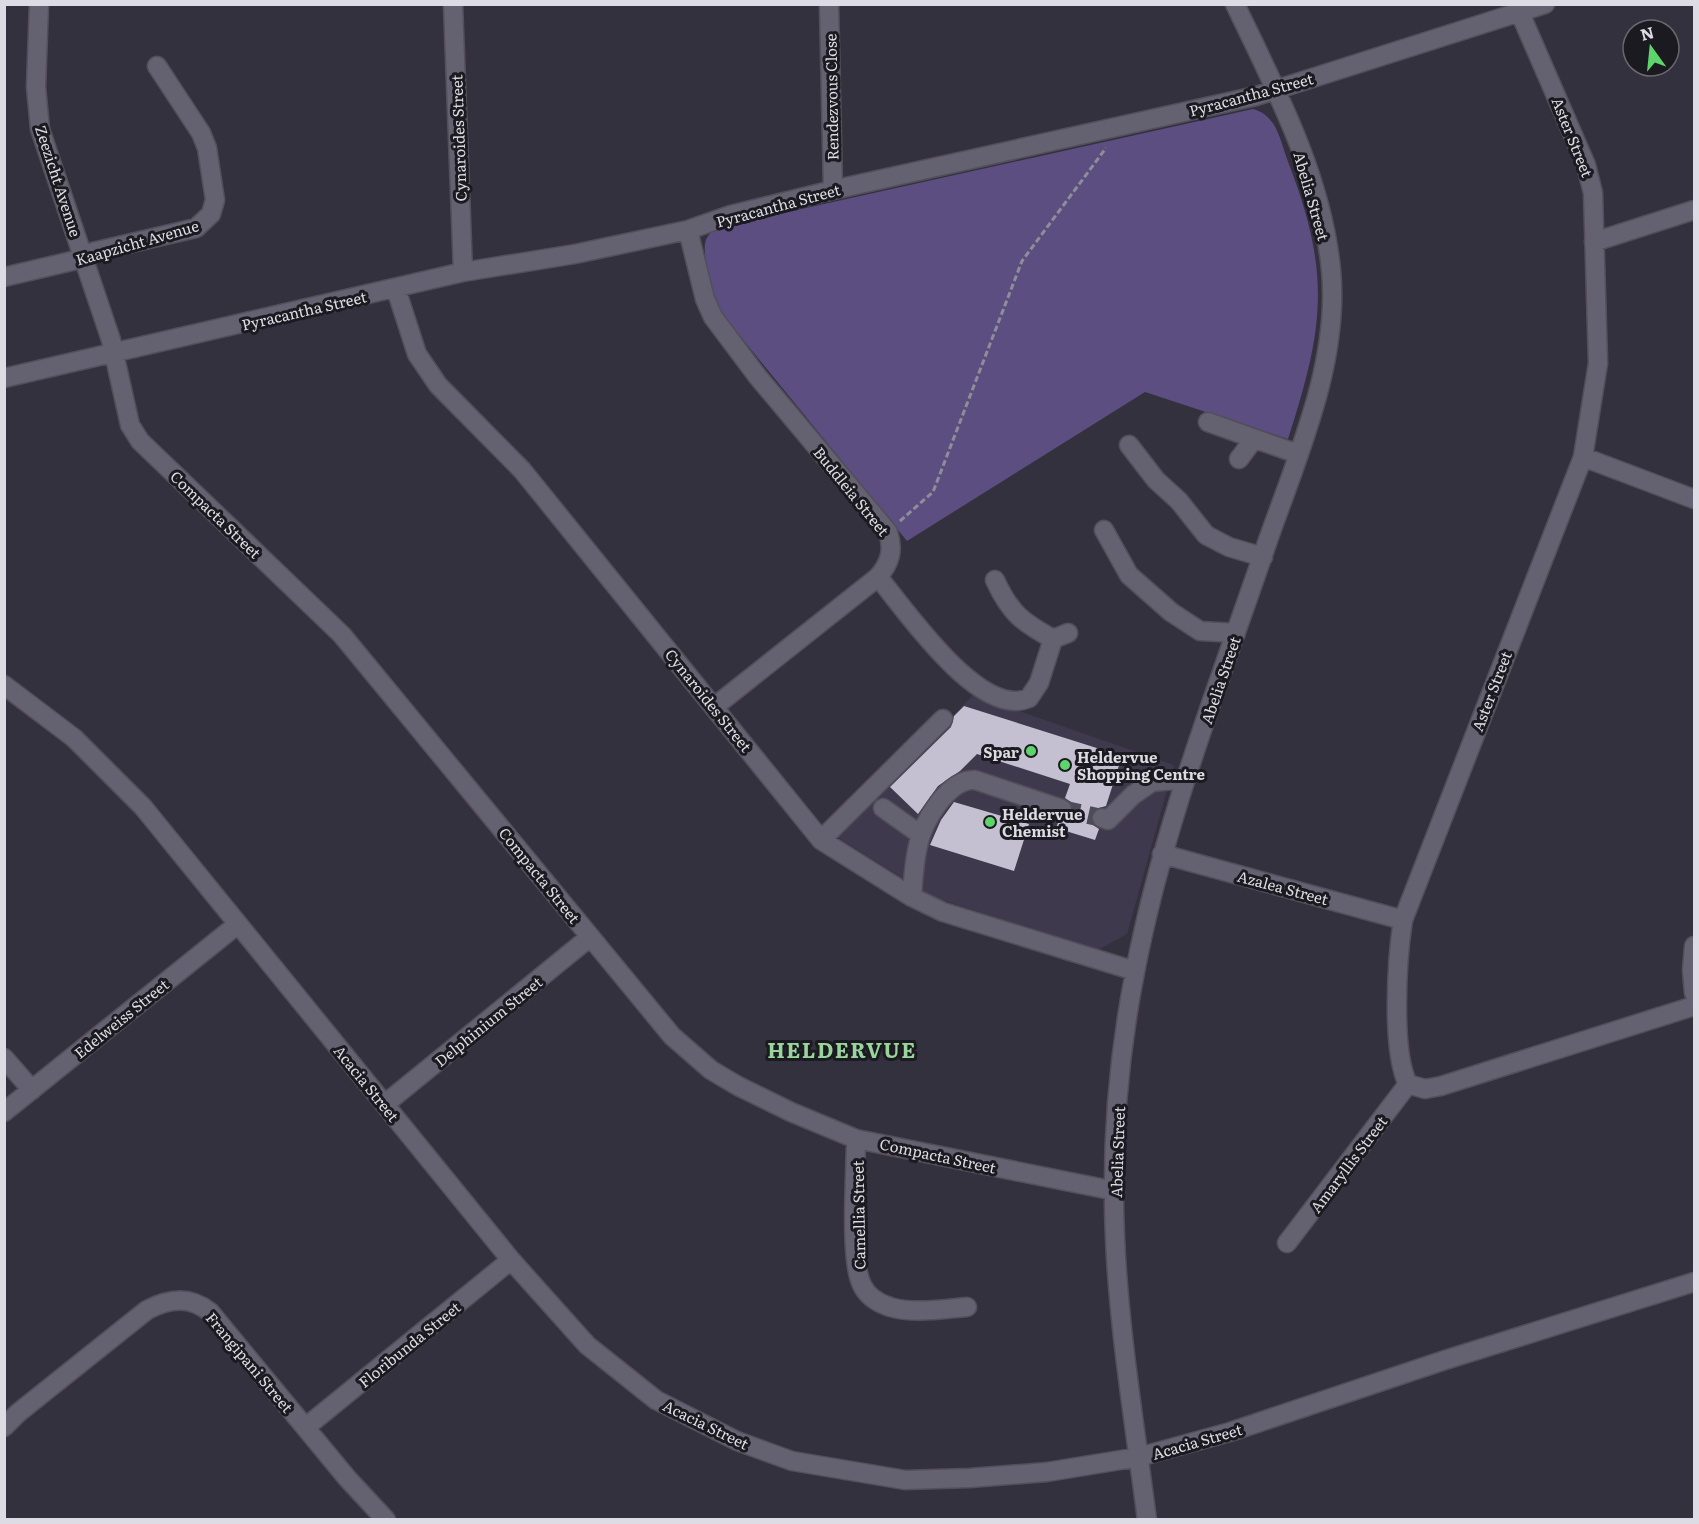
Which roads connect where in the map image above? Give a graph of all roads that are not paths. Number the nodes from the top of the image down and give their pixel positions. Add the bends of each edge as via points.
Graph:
1 (39, 4) edge
2 (453, 4) edge
3 (829, 4) edge
4 (1235, 4) edge
5 (1545, 4) edge
6 (1520, 13) junction
7 (157, 66) dead end
8 (1276, 90) junction
9 (833, 190) junction
10 (1695, 210) edge
11 (688, 230) junction
12 (1594, 242) junction
13 (83, 256) junction
14 (463, 272) junction
15 (4, 277) edge
16 (396, 289) junction
17 (113, 353) junction
18 (4, 378) edge
19 (1208, 422) dead end
20 (1254, 439) junction
21 (1129, 445) dead end
22 (1298, 454) junction
23 (1583, 458) junction
24 (1239, 459) dead end
25 (1695, 499) edge
26 (1104, 530) dead end
27 (1263, 557) junction
28 (878, 577) junction
29 (995, 580) dead end
30 (1236, 633) junction
31 (4, 685) edge
32 (714, 707) junction
33 (943, 719) dead end
34 (1186, 779) junction
35 (883, 808) dead end
36 (1062, 809) tunnel mouth
37 (1102, 818) dead end
38 (921, 835) junction
39 (821, 840) junction
40 (1162, 854) junction
41 (912, 897) junction
42 (1403, 920) junction
43 (238, 924) junction
44 (590, 937) junction
45 (1695, 946) edge
46 (1135, 971) junction
47 (1695, 993) edge
48 (1695, 1006) edge
49 (4, 1058) edge
50 (1408, 1084) junction
51 (32, 1090) junction
52 (385, 1104) junction
53 (4, 1113) edge
54 (856, 1139) junction
55 (1115, 1191) junction
56 (1287, 1243) dead end
57 (512, 1260) junction
58 (1695, 1282) edge
59 (967, 1307) dead end
60 (4, 1427) edge
61 (306, 1427) junction
62 (1139, 1457) junction
63 (386, 1520) edge
64 (1147, 1520) edge

1 - 13 street, Zeezicht Avenue via 37,111
2 - 14 street, Cynaroides Street
3 - 9 street, Rendezvous Close
4 - 8 street, Abelia Street
5 - 6 street, Pyracantha Street
6 - 8 street, Pyracantha Street
6 - 12 street, Aster Street via 1586,165 1593,193
7 - 13 street, Kaapzicht Avenue via 204,141 215,192 214,207 207,220 196,228
8 - 9 street, Pyracantha Street
8 - 22 street, Abelia Street via 1311,179 1331,269 1333,320 1326,363
9 - 11 street, Pyracantha Street via 731,215
10 - 12 street
11 - 14 street, Pyracantha Street
11 - 28 street, Buddleia Street via 713,317 888,532 891,553
12 - 23 street, Aster Street via 1598,363
13 - 15 street, Kaapzicht Avenue
13 - 17 street, Zeezicht Avenue
14 - 16 street, Pyracantha Street
16 - 17 street, Pyracantha Street
16 - 32 street, Cynaroides Street via 417,354 438,385 522,470
17 - 18 street, Pyracantha Street
17 - 44 street, Compacta Street via 123,405 140,441 342,635
19 - 20 street
20 - 22 street
20 - 24 street
21 - 27 street via 1206,535
22 - 27 street, Abelia Street
23 - 25 street
23 - 42 street, Aster Street
26 - 30 street via 1129,575 1172,612 1200,631
27 - 30 street, Abelia Street
28 - 29 street via 969,682 999,699 1022,701 1034,693 1061,636 1015,615
28 - 32 street, Buddleia Street
30 - 34 street, Abelia Street
31 - 43 street, Acacia Street via 74,738 143,807
32 - 39 street, Cynaroides Street
33 - 39 street
34 - 37 street via 1152,782 1108,820
34 - 40 street, Abelia Street
35 - 38 street
36 - 38 street via 967,780 949,789
38 - 41 street
39 - 41 street, Cynaroides Street
40 - 42 street, Azalea Street
40 - 46 street, Abelia Street
41 - 46 street, Cynaroides Street via 968,921
42 - 50 street, Aster Street via 1399,1051
43 - 51 street, Edelweiss Street
43 - 52 street, Acacia Street
44 - 52 street, Delphinium Street
44 - 54 street, Compacta Street via 672,1036 711,1070 791,1112
45 - 47 street
46 - 55 street, Abelia Street via 1116,1120
48 - 50 street via 1441,1086 1425,1089
49 - 51 street
50 - 56 street, Amaryllis Street
51 - 53 street, Edelweiss Street
52 - 57 street, Acacia Street
54 - 55 street, Compacta Street
54 - 59 street, Camellia Street via 856,1254 866,1292 875,1301 903,1310
55 - 62 street, Abelia Street via 1118,1279
57 - 61 street, Floribunda Street
57 - 62 street, Acacia Street via 587,1345 656,1400 716,1431 792,1461 905,1480 1047,1472
58 - 62 street, Acacia Street via 1230,1432
60 - 61 street, Frangipani Street via 147,1310 180,1300 191,1301 210,1312
61 - 63 street, Frangipani Street
62 - 64 street, Abelia Street

